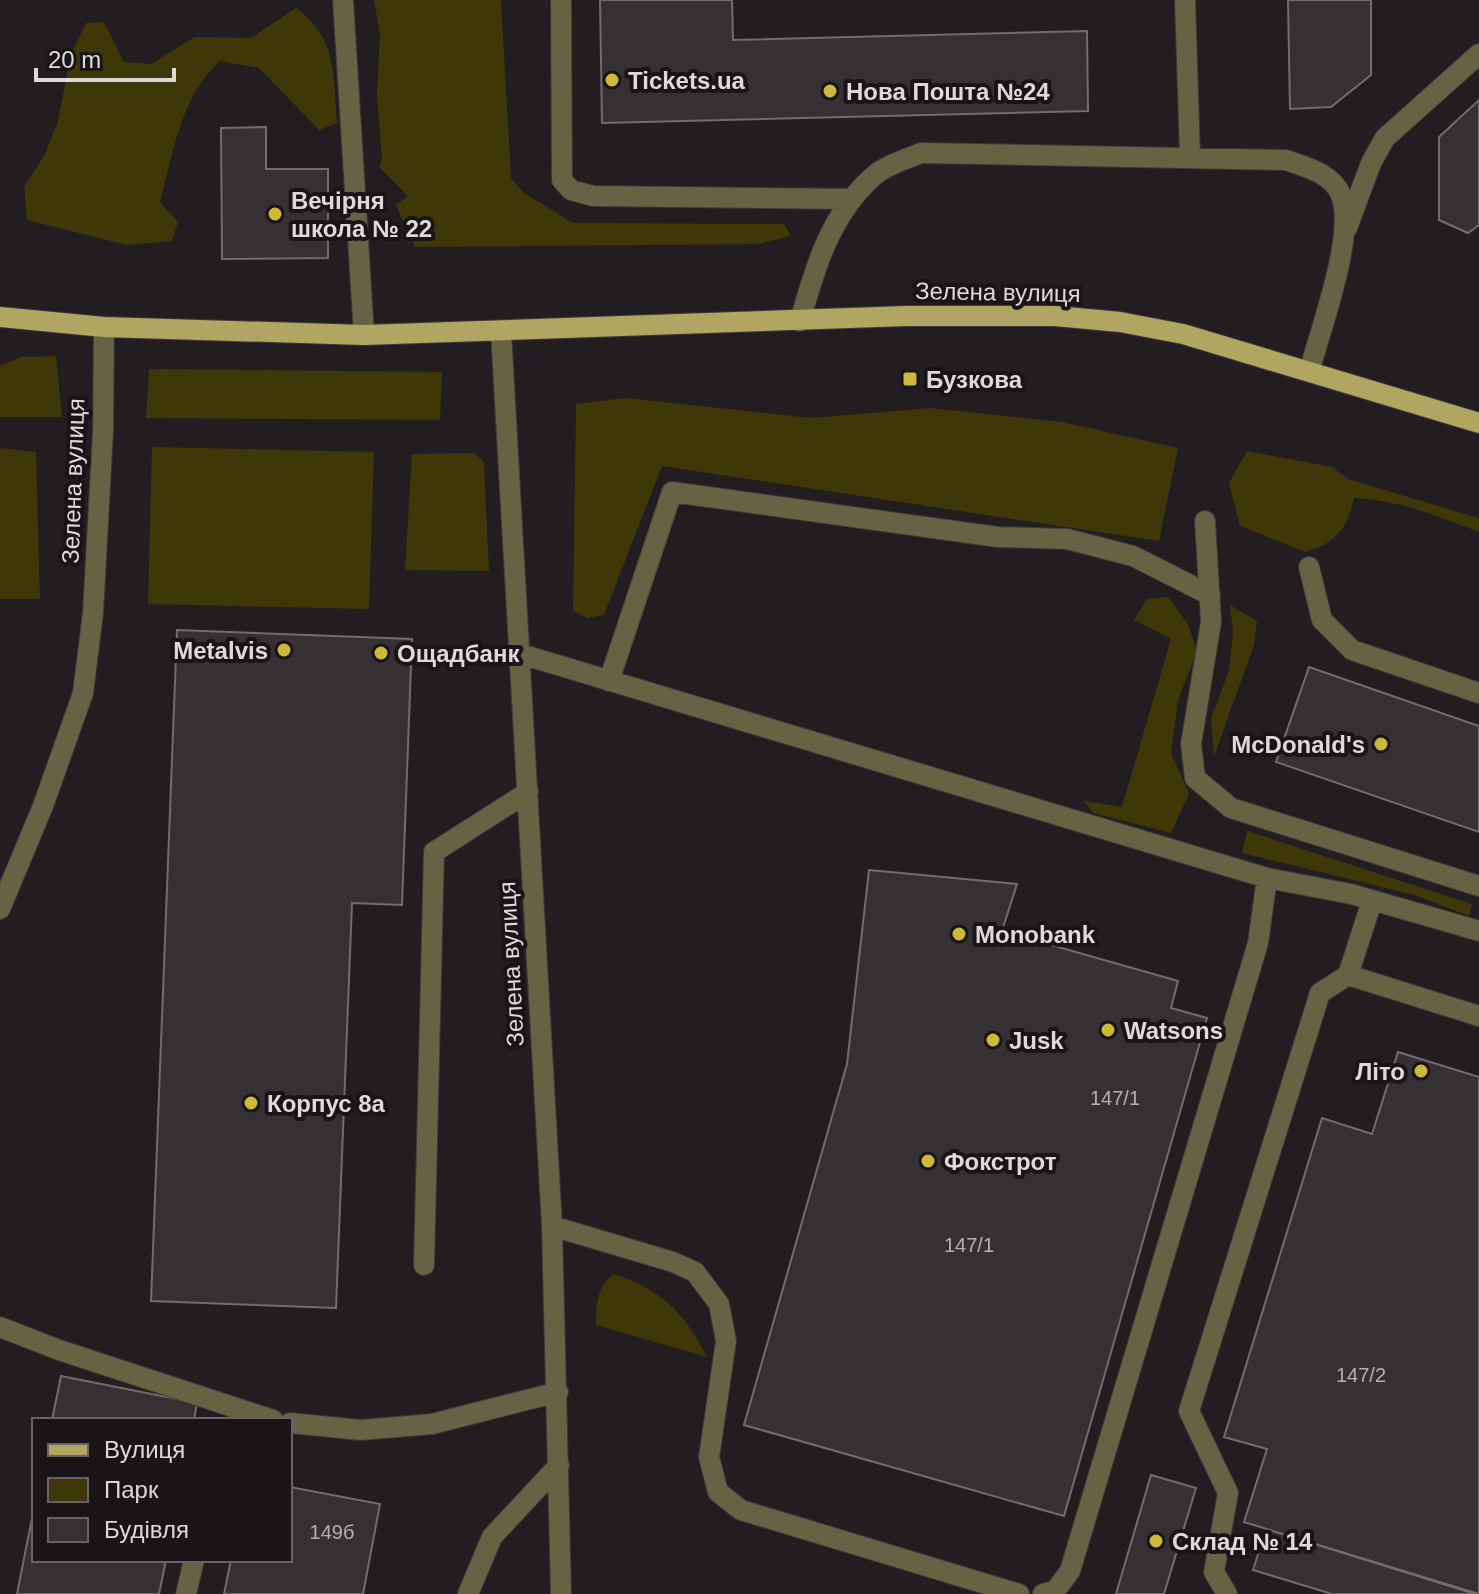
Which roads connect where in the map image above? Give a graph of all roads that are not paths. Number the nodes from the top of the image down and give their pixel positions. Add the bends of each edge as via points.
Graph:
1 (343, 0) edge
2 (561, 0) edge
3 (1185, 0) edge
4 (1479, 54) edge
5 (1190, 156) junction
6 (852, 199) junction
7 (1347, 228) junction
8 (0, 317) edge
9 (800, 321) junction
10 (104, 327) junction
11 (501, 332) junction
12 (364, 335) junction
13 (1310, 369) junction
14 (1479, 423) edge
15 (1205, 521) dead end
16 (1309, 567) dead end
17 (1210, 595) junction
18 (521, 654) junction
19 (609, 681) junction
20 (1479, 693) edge
21 (528, 792) junction
22 (1267, 878) junction
23 (1479, 886) edge
24 (1372, 901) junction
25 (0, 909) edge
26 (1479, 931) edge
27 (1348, 975) junction
28 (1479, 1016) edge
29 (552, 1226) junction
30 (424, 1265) dead end
31 (0, 1327) edge
32 (558, 1392) junction
33 (228, 1413) edge
34 (260, 1418) edge
35 (292, 1423) edge
36 (559, 1465) junction
37 (194, 1562) edge
38 (186, 1594) edge
39 (468, 1594) edge
40 (561, 1594) edge
41 (1019, 1594) edge
42 (1043, 1594) edge
43 (1227, 1594) edge

1 - 12 lane
2 - 6 lane via 562,180 571,190 593,196
3 - 5 lane
4 - 7 lane via 1385,138
5 - 6 lane via 921,153 878,172
5 - 7 lane via 1286,160 1321,173 1341,193
6 - 9 lane via 818,256
7 - 13 lane
8 - 10 main road, Зелена вулиця
9 - 11 main road, Зелена вулиця
9 - 13 main road, Зелена вулиця via 1006,314 1120,322
10 - 12 main road, Зелена вулиця
10 - 25 lane, Зелена вулиця via 93,613 83,693
11 - 12 main road, Зелена вулиця
11 - 18 lane, Зелена вулиця
13 - 14 main road, Зелена вулиця
15 - 17 lane
16 - 20 lane via 1322,620 1352,650
17 - 19 lane via 1133,556 1067,539 998,537 672,492
17 - 23 lane via 1211,622 1191,744 1195,778 1231,808
18 - 19 lane
18 - 21 lane, Зелена вулиця
19 - 22 lane
21 - 29 lane, Зелена вулиця
21 - 30 lane via 434,852
22 - 24 lane
22 - 42 lane via 1258,943 1070,1571 1055,1591
24 - 26 lane
24 - 27 lane
27 - 28 lane
27 - 43 lane via 1320,993 1189,1411 1228,1493 1214,1572
29 - 32 lane, Зелена вулиця
29 - 41 lane via 695,1272 719,1304 726,1341 709,1457 718,1492 741,1510
31 - 33 lane
32 - 35 lane via 432,1424 361,1430
32 - 36 lane, Зелена вулиця
33 - 34 lane
36 - 39 lane via 492,1537
36 - 40 lane, Зелена вулиця
37 - 38 lane

